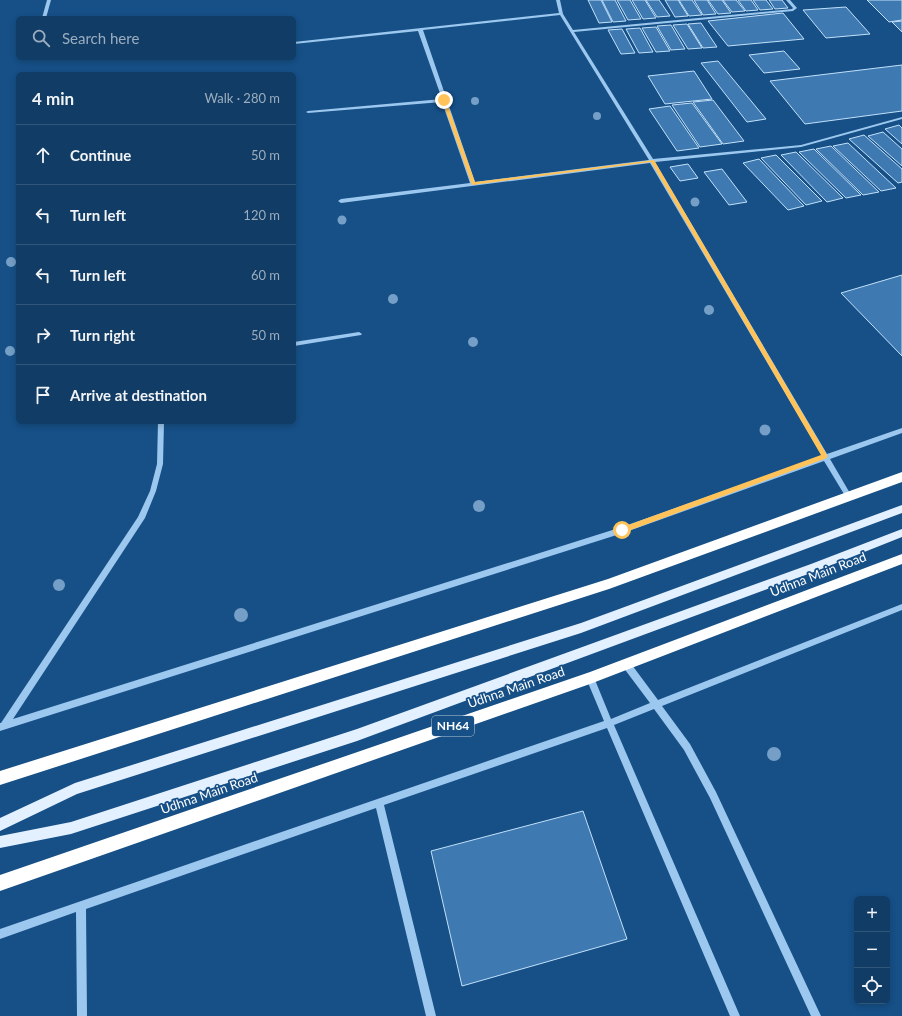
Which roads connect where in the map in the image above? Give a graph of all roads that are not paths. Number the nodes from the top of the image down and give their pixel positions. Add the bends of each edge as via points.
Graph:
1 (49, 0) edge
2 (558, 0) edge
3 (788, 0) edge
4 (561, 14) junction
5 (45, 16) edge
6 (420, 29) junction
7 (571, 31) junction
8 (296, 43) edge
9 (444, 100) junction
10 (308, 112) dead end
11 (902, 118) edge
12 (652, 161) junction
13 (473, 184) junction
14 (341, 200) dead end
15 (359, 334) dead end
16 (296, 344) edge
17 (160, 424) edge
18 (902, 430) edge
19 (825, 457) junction
20 (902, 477) edge
21 (849, 497) junction
22 (902, 509) edge
23 (902, 533) edge
24 (902, 559) edge
25 (902, 607) edge
26 (626, 664) junction
27 (590, 678) junction
28 (655, 706) junction
29 (610, 724) junction
30 (2, 727) edge
31 (0, 778) edge
32 (379, 804) junction
33 (0, 825) edge
34 (0, 842) edge
35 (0, 883) edge
36 (81, 906) junction
37 (0, 934) edge
38 (82, 1016) edge
39 (431, 1016) edge
40 (735, 1016) edge
41 (816, 1016) edge

1 - 5 street
2 - 4 street
3 - 7 street via 795,8
4 - 6 street
4 - 7 street
6 - 8 street
6 - 9 street
7 - 12 street
9 - 10 street
9 - 13 street
11 - 12 street via 801,146
12 - 13 street
12 - 19 street
13 - 14 street
15 - 16 street
17 - 30 street via 160,464 153,491 141,518
18 - 19 street
19 - 21 street
19 - 30 street via 622,530
20 - 21 highway
21 - 31 highway via 609,584
22 - 33 main road via 581,628 76,789
23 - 34 main road via 357,735 71,828
24 - 26 highway, Udhna Main Road / NH64
25 - 28 street
26 - 27 highway, Udhna Main Road / NH64
26 - 28 street
27 - 29 street
27 - 35 highway, Udhna Main Road / NH64
28 - 29 street
28 - 41 street via 687,747 713,795
29 - 32 street
29 - 40 street
32 - 36 street
32 - 39 street
36 - 37 street
36 - 38 street

